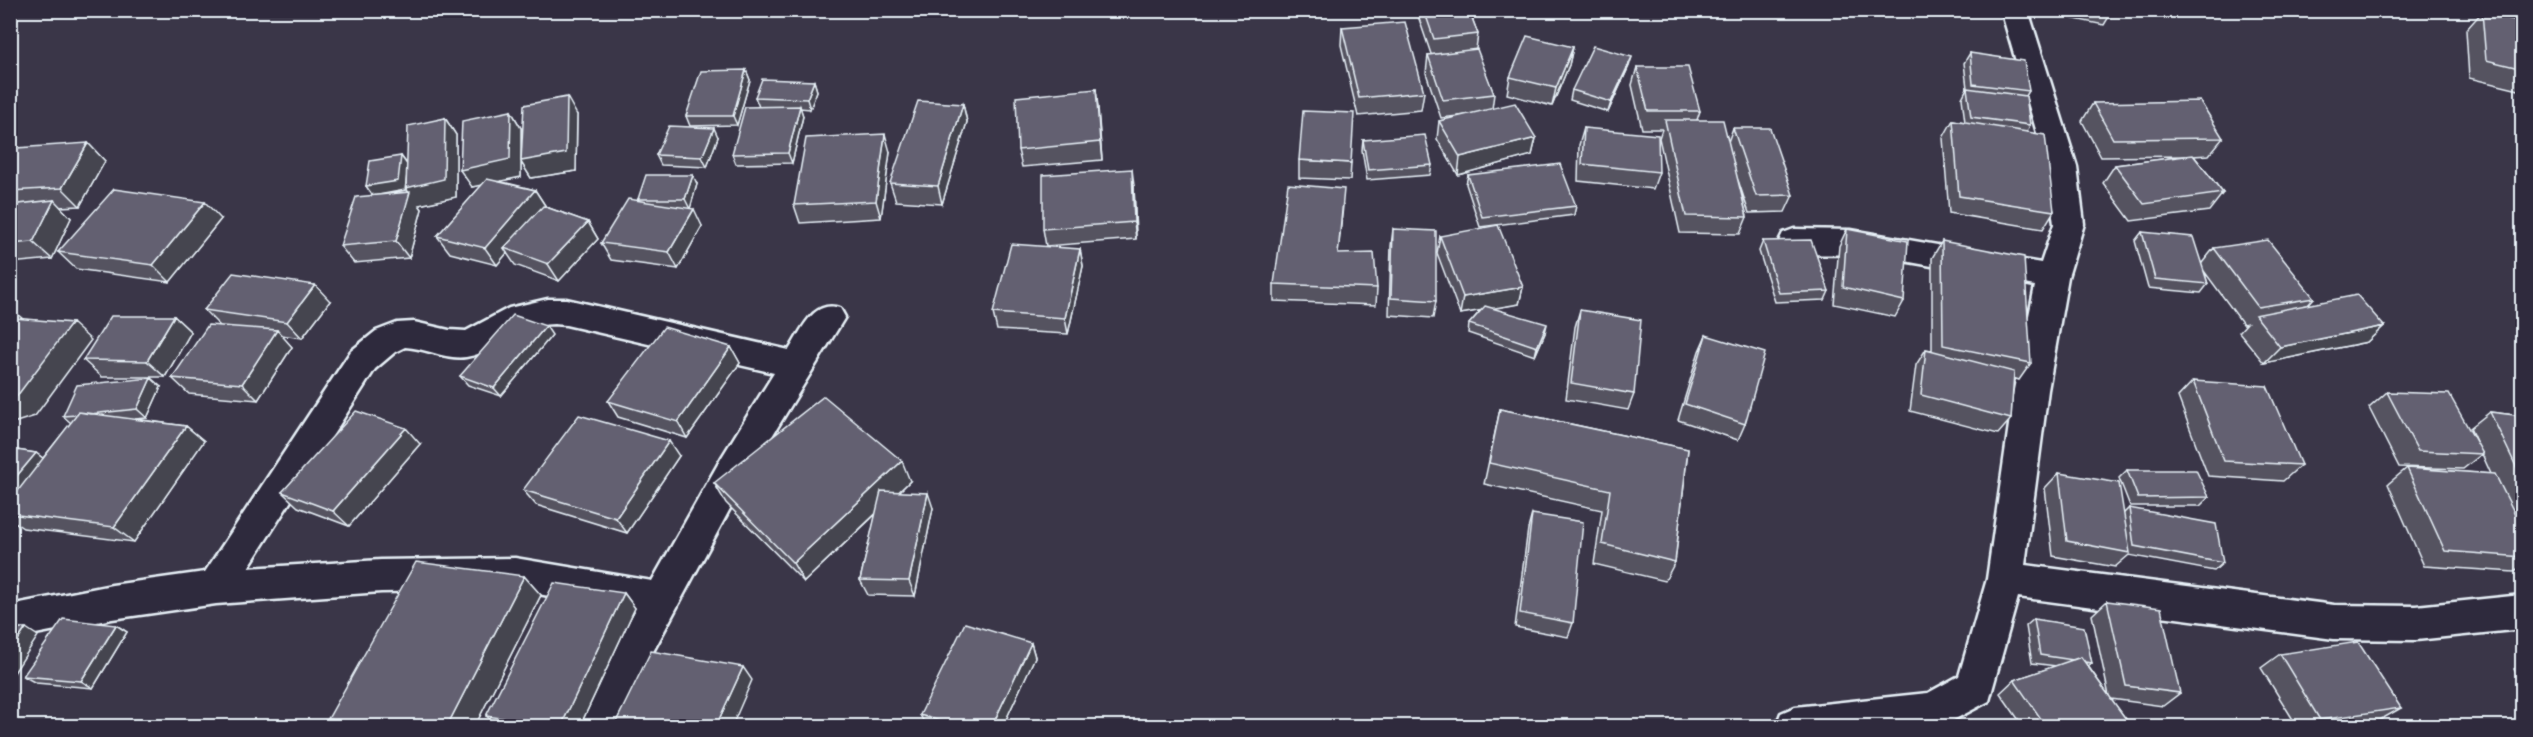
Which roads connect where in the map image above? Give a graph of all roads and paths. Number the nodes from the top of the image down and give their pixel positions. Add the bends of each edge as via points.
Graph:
1 (2014, 10) edge
2 (1794, 241) edge
3 (2052, 277) junction
4 (829, 317) dead end
5 (796, 365) junction
6 (2005, 579) junction
7 (216, 587) junction
8 (662, 599) junction
9 (2523, 612) edge
10 (10, 622) edge
11 (592, 726) edge
12 (1795, 726) edge

1 - 3 street via 2062,167 2069,224
2 - 3 street via 1884,246
3 - 6 street via 2031,390
4 - 5 street
5 - 7 street via 566,312 542,311 519,317 487,337 466,344 448,345 399,335 363,360
5 - 8 street
6 - 9 street via 2334,622 2416,623
6 - 12 street via 1975,688 1932,711
7 - 8 street via 381,576 515,574
7 - 10 street
8 - 11 street

